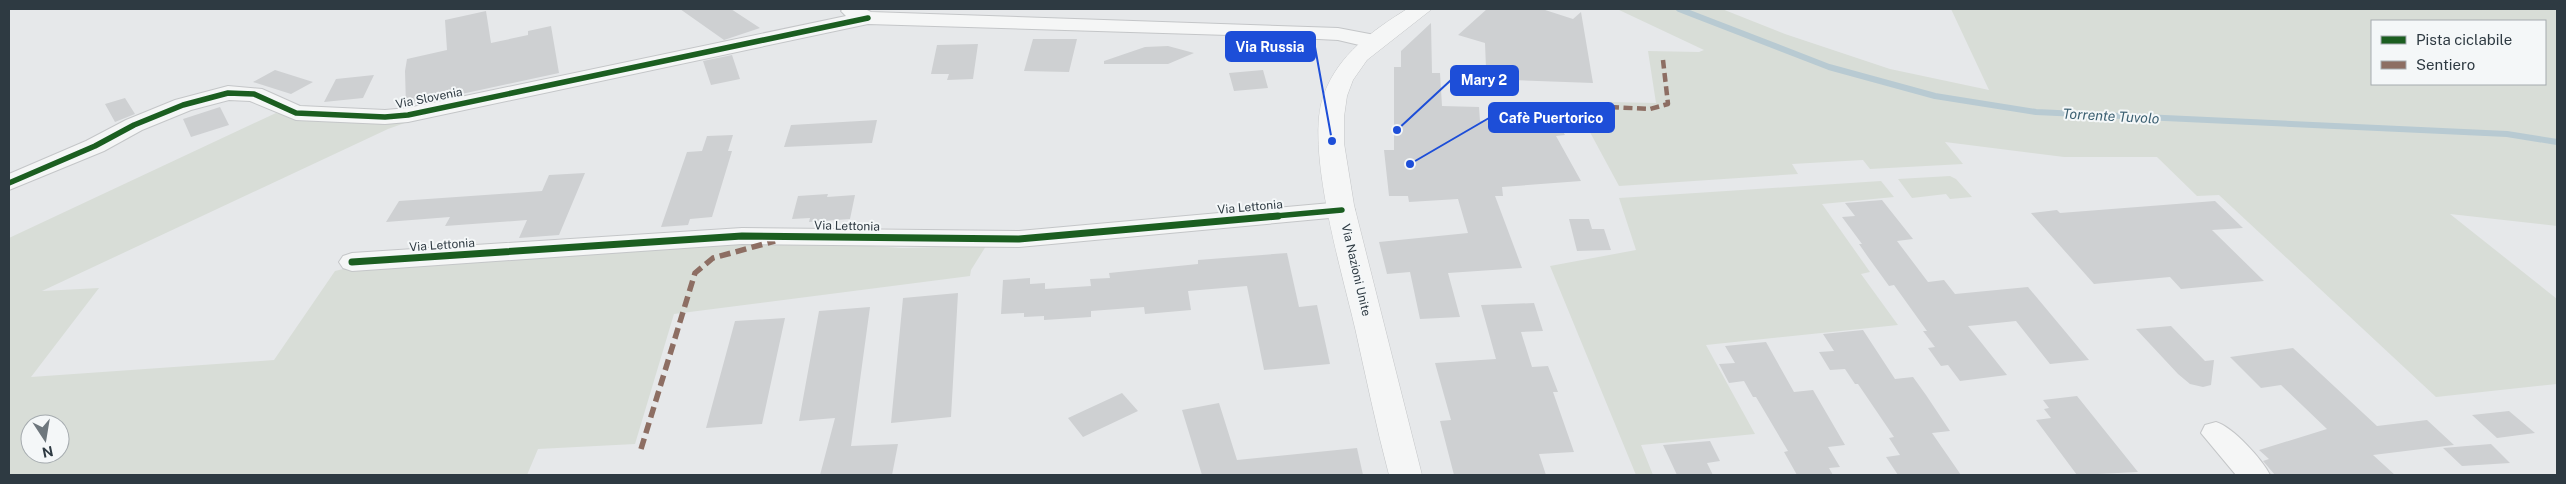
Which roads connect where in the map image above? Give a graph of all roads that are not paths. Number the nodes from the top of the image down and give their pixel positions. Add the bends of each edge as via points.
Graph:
1 (1420, 9) edge
2 (858, 13) edge
3 (1372, 41) junction
4 (9, 183) edge
5 (1342, 210) junction
6 (352, 262) dead end
7 (2216, 433) dead end
8 (1404, 475) edge
9 (2254, 475) edge

1 - 3 street, Via Nazioni Unite
2 - 3 street, Via Slovenia via 1338,34
2 - 4 street, Via Slovenia via 408,115 375,117 296,113 254,94 228,94 183,105 150,118
3 - 5 street, Via Nazioni Unite via 1348,67 1335,97 1332,141
5 - 6 street, Via Lettonia via 1019,239 742,236
5 - 8 street, Via Nazioni Unite
7 - 9 street

